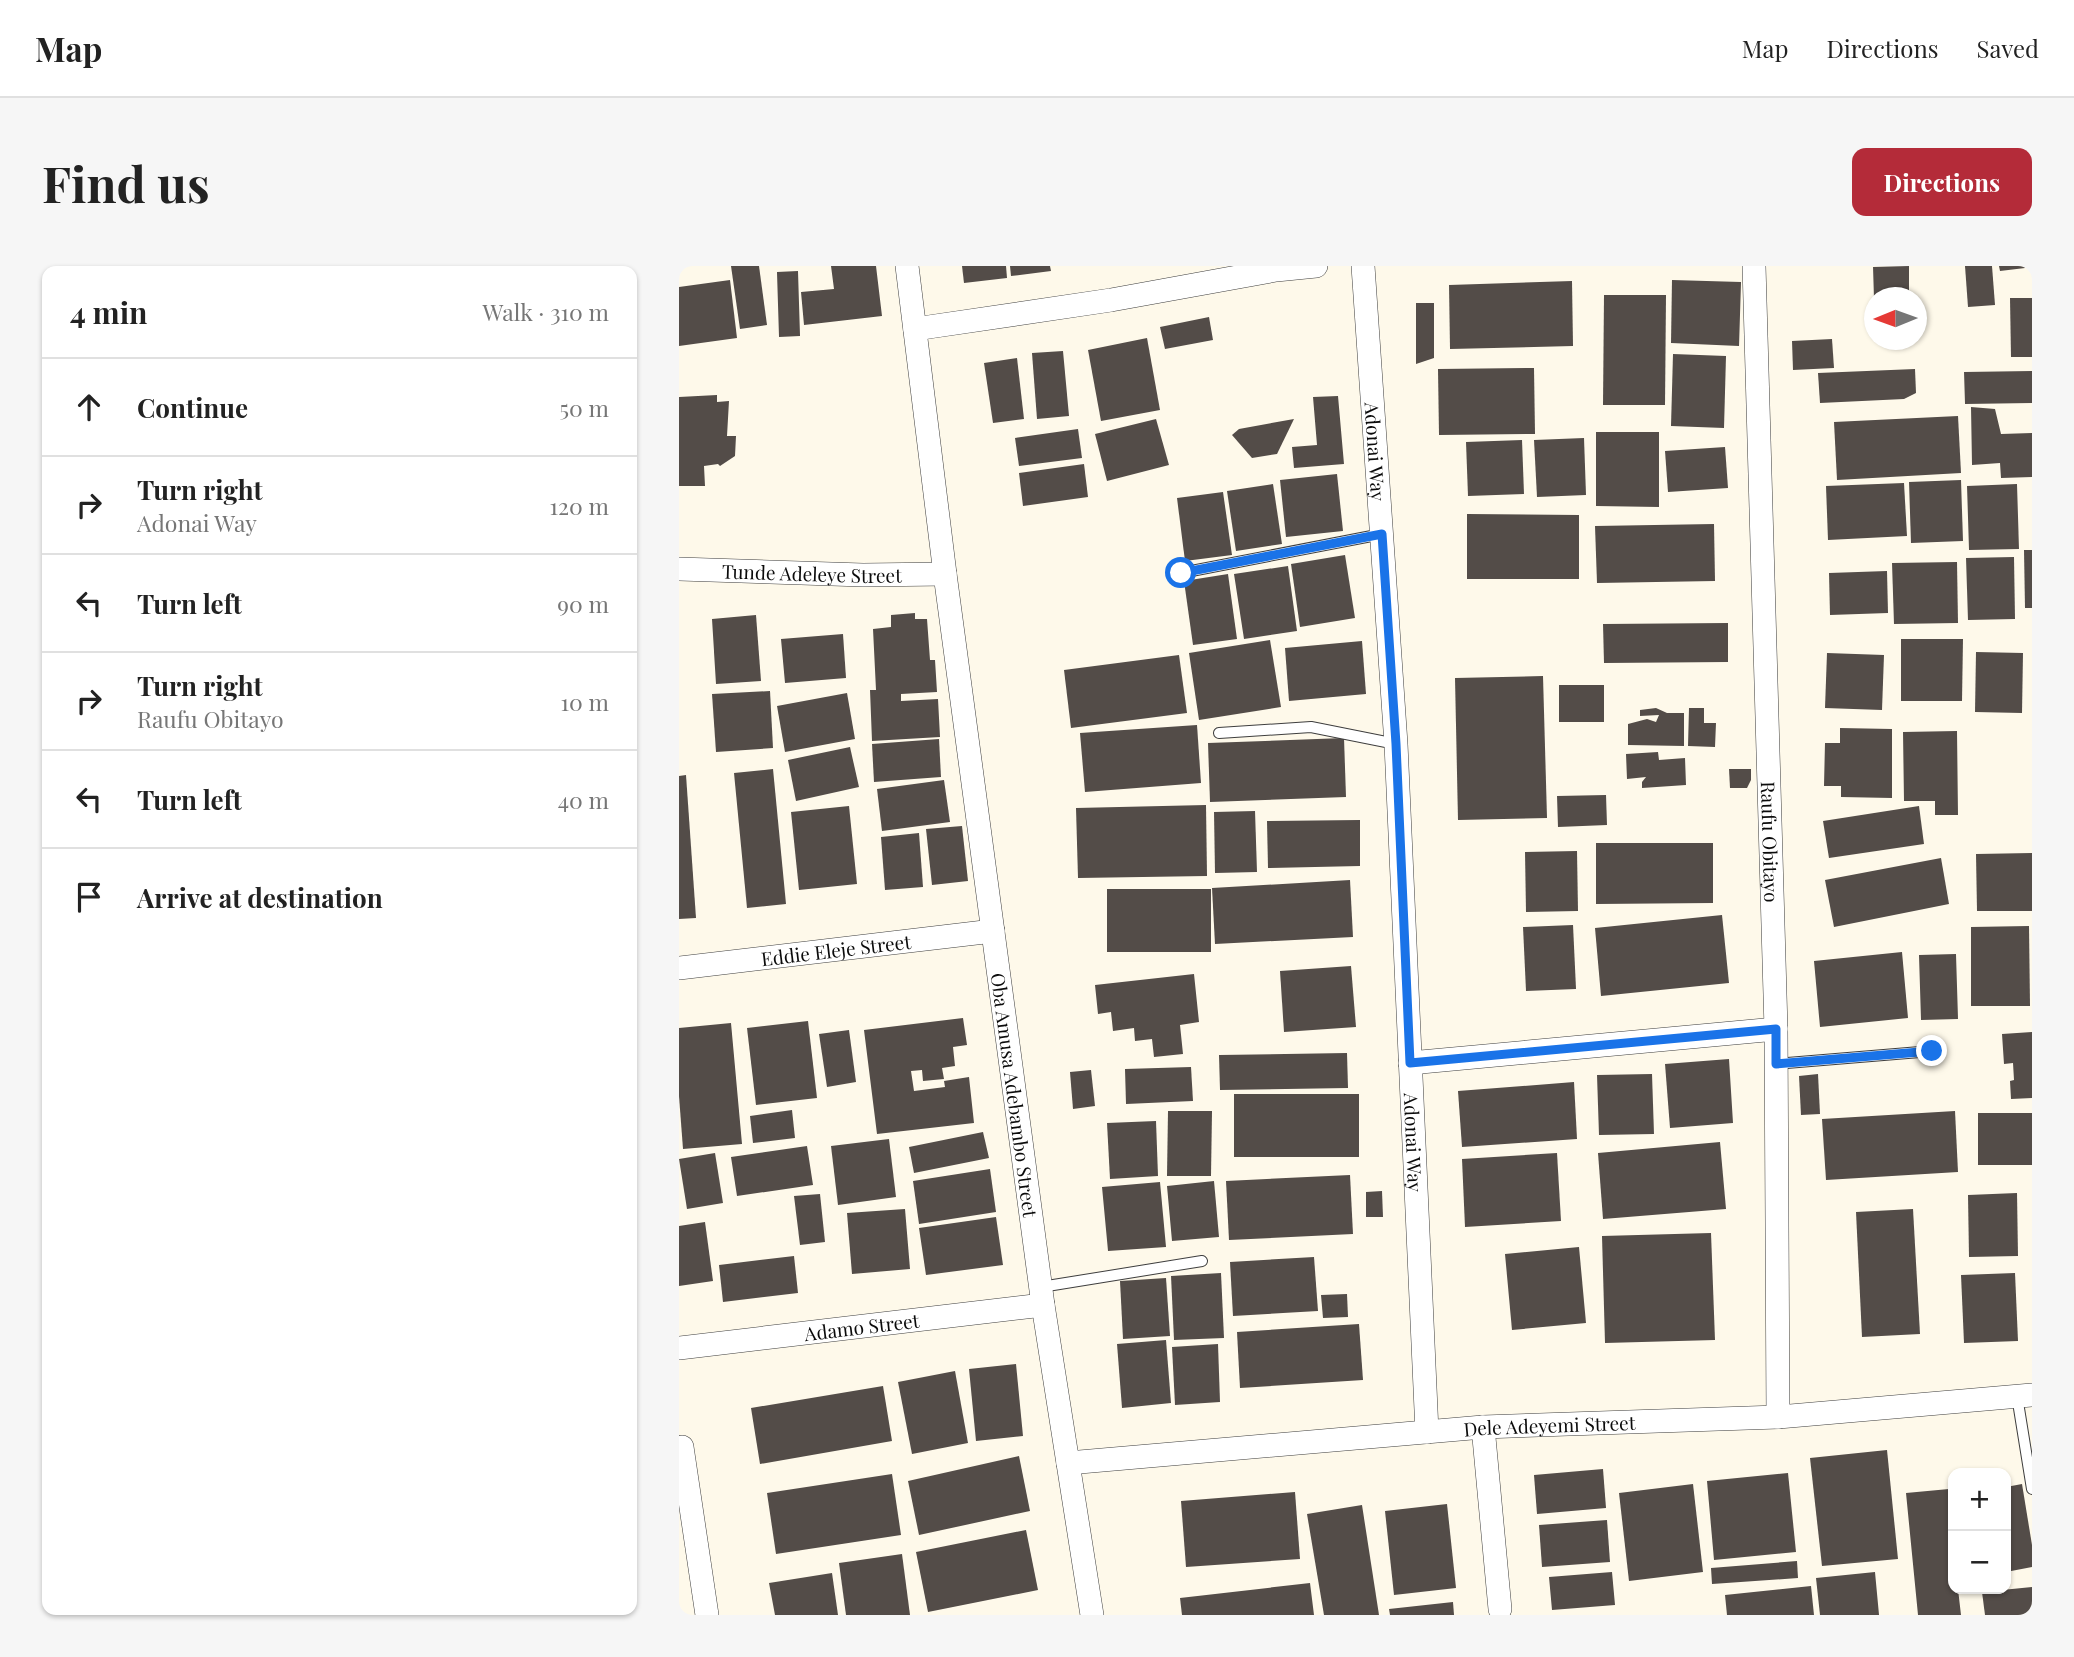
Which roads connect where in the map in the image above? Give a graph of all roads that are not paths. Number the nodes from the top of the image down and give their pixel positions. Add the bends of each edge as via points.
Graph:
1 (907, 266) edge
2 (1316, 266) edge
3 (1363, 266) edge
4 (1754, 266) edge
5 (1276, 268) edge
6 (915, 329) junction
7 (1382, 534) junction
8 (679, 569) edge
9 (1181, 573) dead end
10 (945, 575) junction
11 (1219, 733) dead end
12 (1396, 744) junction
13 (993, 930) junction
14 (679, 968) edge
15 (1776, 1029) junction
16 (1932, 1051) dead end
17 (1410, 1063) junction
18 (1776, 1064) junction
19 (1202, 1261) dead end
20 (1042, 1296) junction
21 (679, 1348) edge
22 (2024, 1396) edge
23 (1778, 1417) junction
24 (1483, 1427) junction
25 (1427, 1433) junction
26 (682, 1447) dead end
27 (1068, 1463) junction
28 (2032, 1489) edge
29 (1500, 1609) dead end
30 (707, 1615) edge
31 (1092, 1615) edge

1 - 6 street, Oba Amusa Adebambo Street
2 - 5 street
3 - 7 street, Adonai Way
4 - 15 street, Raufu Obitayo
5 - 6 street via 1111,300
6 - 10 street, Oba Amusa Adebambo Street
7 - 9 lane
7 - 12 street, Adonai Way
8 - 10 street, Tunde Adeleye Street
10 - 13 street, Oba Amusa Adebambo Street
11 - 12 lane via 1311,727
12 - 17 street, Adonai Way
13 - 14 street, Eddie Eleje Street
13 - 20 street, Oba Amusa Adebambo Street
15 - 17 street
15 - 18 street, Raufu Obitayo
16 - 18 lane
17 - 25 street, Adonai Way
18 - 23 street, Raufu Obitayo
19 - 20 lane
20 - 21 street, Adamo Street
20 - 27 street, Oba Amusa Adebambo Street
22 - 23 street, Dele Adeyemi Street
22 - 28 lane
23 - 24 street, Dele Adeyemi Street
24 - 25 street, Dele Adeyemi Street
24 - 29 street
25 - 27 street, Dele Adeyemi Street
26 - 30 street
27 - 31 street, Oba Amusa Adebambo Street

